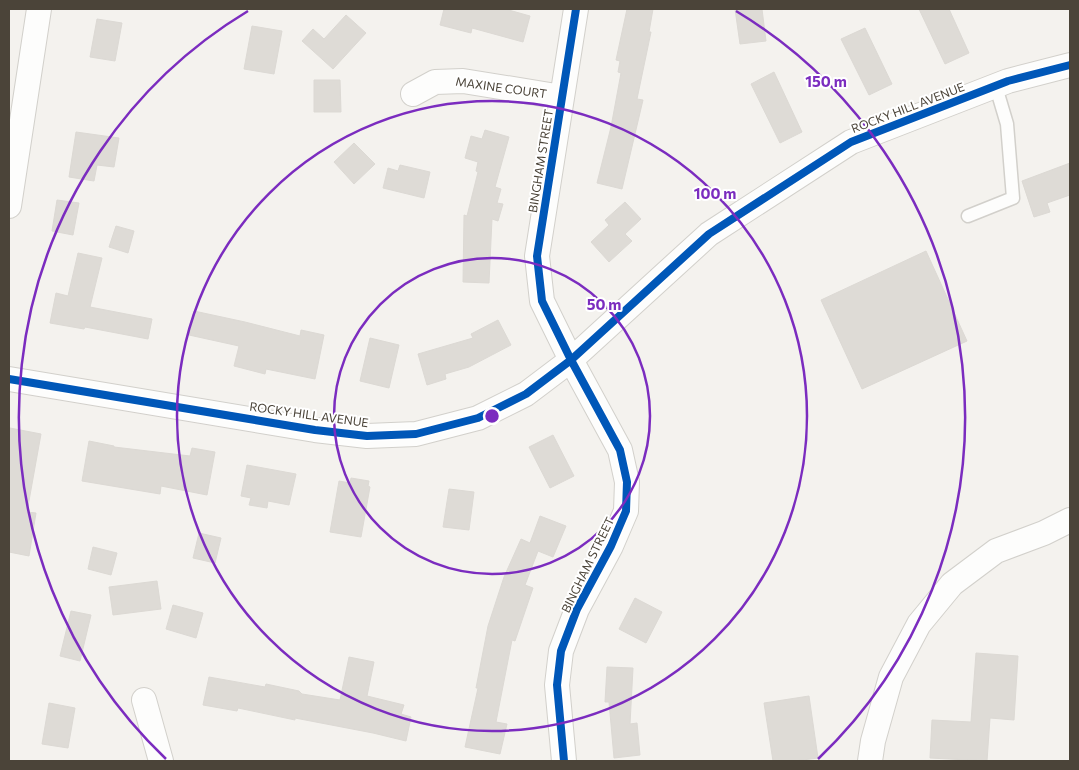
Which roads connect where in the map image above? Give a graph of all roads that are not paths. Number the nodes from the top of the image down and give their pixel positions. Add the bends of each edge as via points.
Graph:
1 (38, 9) edge
2 (576, 9) edge
3 (1070, 65) edge
4 (996, 87) junction
5 (413, 94) dead end
6 (562, 97) junction
7 (9, 206) edge
8 (968, 216) dead end
9 (571, 360) junction
10 (9, 379) edge
11 (1070, 520) edge
12 (144, 700) dead end
13 (161, 761) edge
14 (564, 761) edge
15 (870, 761) edge

1 - 7 street
2 - 6 street, BINGHAM STREET
3 - 4 street, ROCKY HILL AVENUE
4 - 8 lane via 1007,124 1013,198
4 - 9 street, ROCKY HILL AVENUE via 851,142 709,234
5 - 6 street, MAXINE COURT via 435,82 462,81
6 - 9 street, BINGHAM STREET via 537,256 542,301
9 - 10 street, ROCKY HILL AVENUE via 526,394 478,418 416,434 376,435 315,430
9 - 14 street, BINGHAM STREET via 620,450 627,482 626,511 577,609 561,651 557,685
11 - 15 street via 996,551 946,590 919,624 891,677
12 - 13 street

